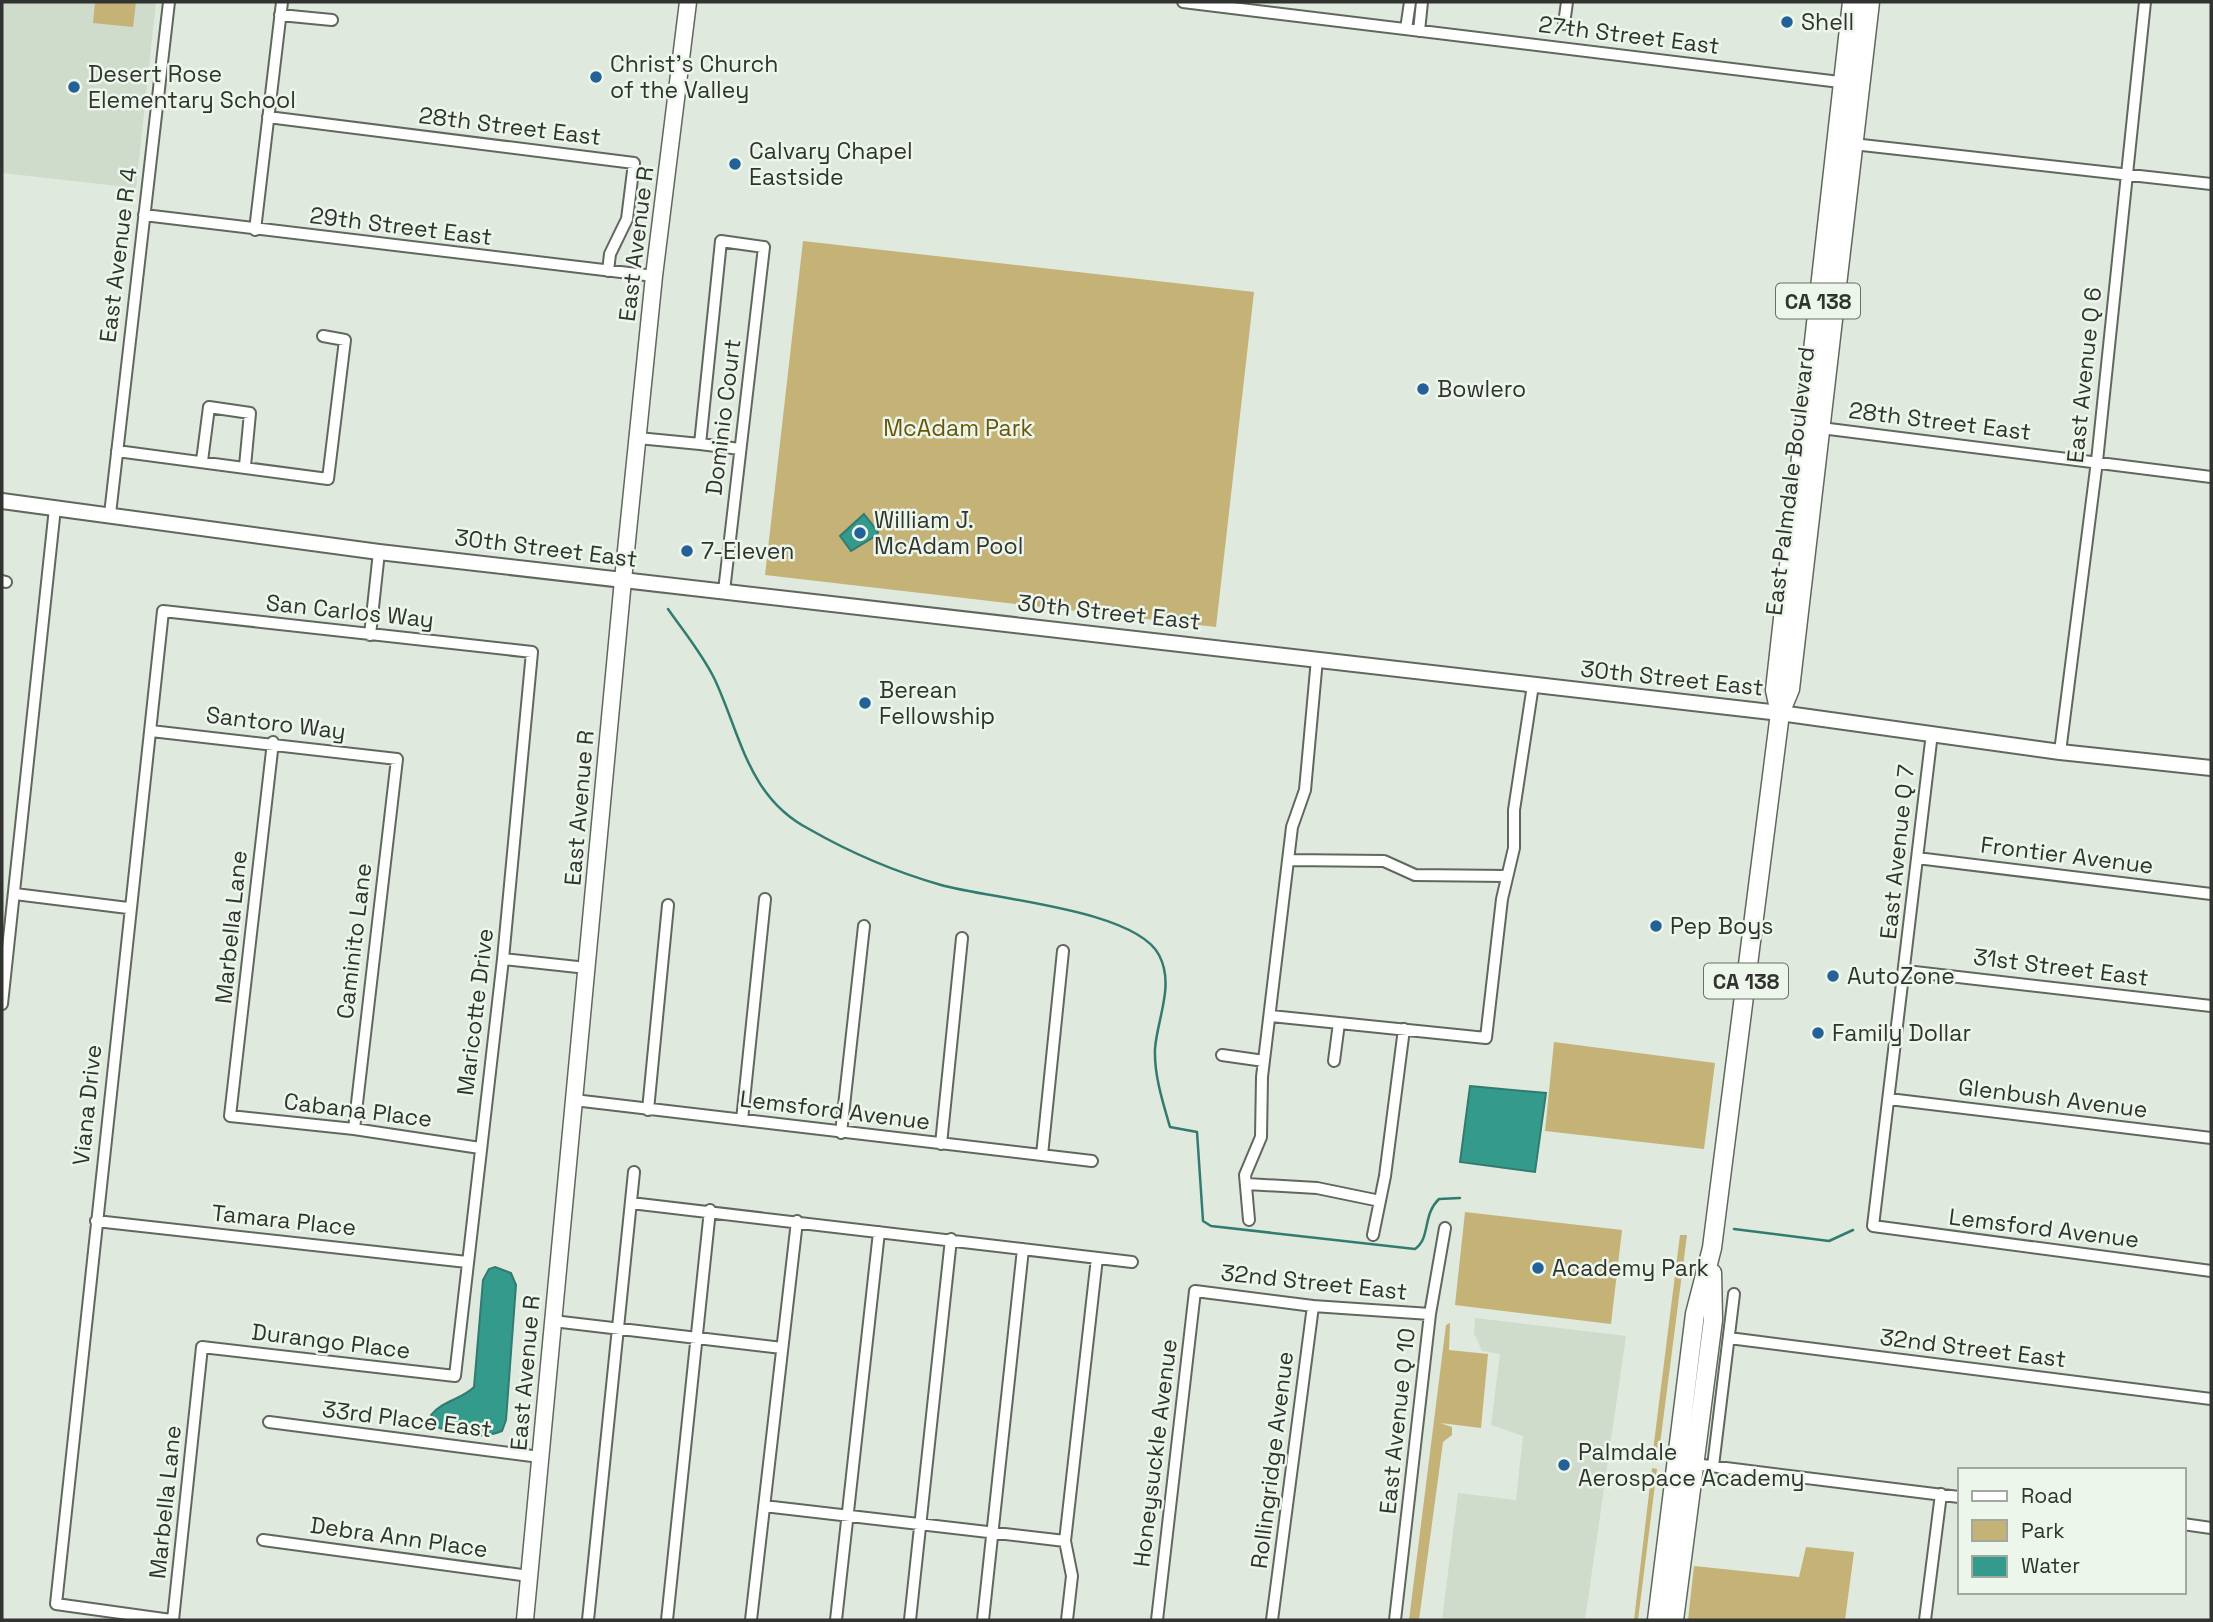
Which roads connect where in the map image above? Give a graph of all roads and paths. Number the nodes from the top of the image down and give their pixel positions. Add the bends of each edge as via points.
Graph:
1 (169, 2) edge
2 (282, 2) edge
3 (688, 2) edge
4 (1184, 2) edge
5 (1410, 2) edge
6 (1422, 2) edge
7 (1567, 2) edge
8 (1852, 2) edge
9 (1870, 2) edge
10 (2145, 2) edge
11 (280, 15) junction
12 (332, 20) dead end
13 (1564, 24) dead end
14 (1406, 29) junction
15 (1419, 31) junction
16 (1852, 84) junction
17 (268, 117) junction
18 (1853, 144) junction
19 (2126, 173) junction
20 (2211, 184) edge
21 (144, 215) junction
22 (255, 230) junction
23 (608, 271) junction
24 (654, 276) junction
25 (323, 336) dead end
26 (1821, 428) junction
27 (638, 438) junction
28 (700, 444) junction
29 (740, 449) junction
30 (117, 451) junction
31 (202, 461) junction
32 (2097, 461) junction
33 (245, 466) junction
34 (2211, 477) edge
35 (2, 501) edge
36 (55, 508) junction
37 (110, 514) junction
38 (379, 552) junction
39 (623, 580) junction
40 (724, 592) junction
41 (163, 611) joint
42 (370, 635) junction
43 (532, 652) joint
44 (1317, 659) junction
45 (1533, 685) junction
46 (1780, 713) junction
47 (151, 731) junction
48 (1932, 733) junction
49 (272, 742) junction
50 (2060, 752) junction
51 (397, 759) joint
52 (2211, 768) edge
53 (1917, 858) junction
54 (1289, 860) junction
55 (1507, 876) junction
56 (15, 894) junction
57 (2211, 894) edge
58 (765, 899) dead end
59 (668, 905) dead end
60 (128, 908) junction
61 (864, 926) dead end
62 (962, 938) dead end
63 (1063, 951) dead end
64 (503, 959) junction
65 (587, 968) junction
66 (1906, 971) junction
67 (2, 1004) edge
68 (2211, 1006) edge
69 (1271, 1016) junction
70 (1339, 1023) junction
71 (1404, 1030) junction
72 (1222, 1055) dead end
73 (1264, 1061) junction
74 (1334, 1061) dead end
75 (1889, 1099) junction
76 (574, 1100) junction
77 (648, 1110) junction
78 (230, 1116) joint
79 (743, 1121) junction
80 (354, 1129) junction
81 (841, 1133) junction
82 (2211, 1138) edge
83 (941, 1144) junction
84 (480, 1147) junction
85 (1042, 1155) junction
86 (1092, 1161) dead end
87 (634, 1172) dead end
88 (1247, 1184) junction
89 (1380, 1200) junction
90 (631, 1203) junction
91 (710, 1210) junction
92 (1249, 1220) dead end
93 (96, 1221) junction
94 (797, 1221) junction
95 (1873, 1226) joint
96 (1445, 1228) dead end
97 (879, 1232) junction
98 (1373, 1235) dead end
99 (951, 1239) junction
100 (1712, 1248) junction
101 (1023, 1249) junction
102 (1097, 1258) junction
103 (467, 1262) junction
104 (1132, 1262) dead end
105 (2211, 1271) edge
106 (1195, 1291) joint
107 (1734, 1294) dead end
108 (1313, 1306) junction
109 (1430, 1314) junction
110 (553, 1321) junction
111 (1694, 1321) junction
112 (618, 1330) junction
113 (1729, 1338) junction
114 (696, 1339) junction
115 (202, 1347) joint
116 (782, 1348) junction
117 (455, 1376) joint
118 (2211, 1399) edge
119 (269, 1422) dead end
120 (540, 1457) junction
121 (1665, 1461) dead end
122 (1694, 1464) junction
123 (1713, 1466) junction
124 (1941, 1494) junction
125 (1958, 1497) edge
126 (764, 1507) junction
127 (848, 1517) junction
128 (2185, 1524) edge
129 (921, 1525) junction
130 (2211, 1528) edge
131 (993, 1533) junction
132 (263, 1540) dead end
133 (1065, 1541) junction
134 (529, 1576) junction
135 (172, 1620) edge
136 (525, 1620) edge
137 (588, 1620) edge
138 (667, 1620) edge
139 (751, 1620) edge
140 (836, 1620) edge
141 (910, 1620) edge
142 (983, 1620) edge
143 (1067, 1620) edge
144 (1157, 1620) edge
145 (1272, 1620) edge
146 (1395, 1620) edge
147 (1661, 1620) edge
148 (1926, 1620) edge

1 - 21 street, East Avenue R 4
2 - 11 street
3 - 24 main road, East Avenue R
4 - 14 street, 27th Street East
5 - 14 street
6 - 15 street
7 - 13 street
8 - 16 highway, East Palmdale Boulevard / CA 138
9 - 16 highway, East Palmdale Boulevard / CA 138
10 - 19 street, East Avenue Q 6
11 - 12 street
11 - 17 street
14 - 15 street, 27th Street East
15 - 16 street, 27th Street East
16 - 18 highway, East Palmdale Boulevard / CA 138
16 - 46 highway, East Palmdale Boulevard / CA 138 via 1774,690
17 - 22 street
17 - 23 street, 28th Street East via 634,163 627,219 610,254
18 - 19 street
18 - 26 highway, East Palmdale Boulevard / CA 138
19 - 20 street
19 - 32 street, East Avenue Q 6
21 - 22 street, 29th Street East
21 - 30 street, East Avenue R 4
22 - 23 street, 29th Street East
23 - 24 street, 29th Street East
24 - 27 main road, East Avenue R
25 - 33 street via 345,340 328,479
26 - 32 street, 28th Street East
26 - 46 highway, East Palmdale Boulevard / CA 138 via 1790,689
27 - 28 street
27 - 39 main road, East Avenue R
28 - 29 street
28 - 29 street, Dominio Court via 722,241 764,247
29 - 40 street, Dominio Court
30 - 31 street
30 - 37 street, East Avenue R 4
31 - 33 street
31 - 33 street via 209,408 250,413
32 - 34 street, 28th Street East
32 - 50 street, East Avenue Q 6
35 - 36 street, 30th Street East
36 - 37 street, 30th Street East
36 - 56 street
37 - 38 street, 30th Street East
38 - 39 street, 30th Street East
38 - 42 street
39 - 40 street, 30th Street East
39 - 65 main road, East Avenue R
40 - 44 street, 30th Street East
41 - 42 street, San Carlos Way
41 - 47 street, Viana Drive
42 - 43 street, San Carlos Way
43 - 64 street, Maricotte Drive
44 - 45 street, 30th Street East
44 - 54 street via 1305,790 1292,827
45 - 46 street, 30th Street East
45 - 55 street
46 - 48 street, 30th Street East
46 - 100 highway, East Palmdale Boulevard / CA 138
47 - 49 street, Santoro Way
47 - 60 street, Viana Drive
48 - 50 street, 30th Street East
48 - 53 street, East Avenue Q 7
49 - 51 street, Santoro Way
49 - 78 street, Marbella Lane
50 - 52 street, 30th Street East
51 - 80 street, Caminito Lane
53 - 57 street, Frontier Avenue
53 - 66 street, East Avenue Q 7
54 - 55 street via 1384,861 1415,876
54 - 69 street
55 - 71 street via 1486,1038
56 - 60 street
56 - 67 street
58 - 79 street
59 - 77 street
60 - 93 street, Viana Drive
61 - 81 street
62 - 83 street
63 - 85 street
64 - 65 street
64 - 84 street, Maricotte Drive
65 - 76 main road, East Avenue R
66 - 68 street, 31st Street East
66 - 75 street, East Avenue Q 7
69 - 70 street
69 - 73 street
70 - 71 street
70 - 74 street
71 - 89 street
72 - 73 street
73 - 88 street via 1261,1137 1245,1175
75 - 82 street, Glenbush Avenue
75 - 95 street, East Avenue Q 7
76 - 77 street, Lemsford Avenue
76 - 110 main road, East Avenue R
77 - 79 street, Lemsford Avenue
78 - 80 street, Cabana Place
79 - 81 street, Lemsford Avenue
80 - 84 street, Cabana Place
81 - 83 street, Lemsford Avenue
83 - 85 street, Lemsford Avenue
84 - 103 street, Maricotte Drive
85 - 86 street, Lemsford Avenue
87 - 90 street
88 - 89 street via 1317,1188
88 - 92 street
89 - 98 street
90 - 91 street
90 - 112 street
91 - 94 street
91 - 114 street
93 - 103 street, Tamara Place
93 - 135 street, Viana Drive via 56,1604
94 - 97 street
94 - 116 street
95 - 105 street, Lemsford Avenue
96 - 109 street, East Avenue Q 10
97 - 99 street
97 - 127 street
99 - 101 street
99 - 129 street
100 - 111 highway, East Palmdale Boulevard
100 - 122 highway, East Palmdale Boulevard / CA 138 via 1713,1320
101 - 102 street
101 - 131 street
102 - 104 street
102 - 133 street
103 - 117 street, Maricotte Drive
106 - 108 street, 32nd Street East
106 - 144 street, Honeysuckle Avenue
107 - 113 street
108 - 109 street, 32nd Street East
108 - 145 street, Rollingridge Avenue
109 - 146 street, East Avenue Q 10
110 - 112 street
110 - 120 main road, East Avenue R
111 - 121 highway via 1678,1360
111 - 147 highway, East Palmdale Boulevard
112 - 114 street
112 - 137 street
113 - 118 street, 32nd Street East
113 - 123 street
114 - 116 street
114 - 138 street
115 - 117 street, Durango Place
115 - 135 street, Marbella Lane
116 - 126 street
119 - 120 street, 33rd Place East
120 - 134 main road, East Avenue R
122 - 123 street
122 - 147 highway, East Palmdale Boulevard / CA 138
123 - 124 street
124 - 125 street
124 - 148 street
126 - 127 street
126 - 139 street
127 - 129 street
127 - 140 street
128 - 130 street
129 - 131 street
129 - 141 street
131 - 133 street
131 - 142 street
132 - 134 street, Debra Ann Place
133 - 143 street via 1072,1576
134 - 136 main road, East Avenue R

